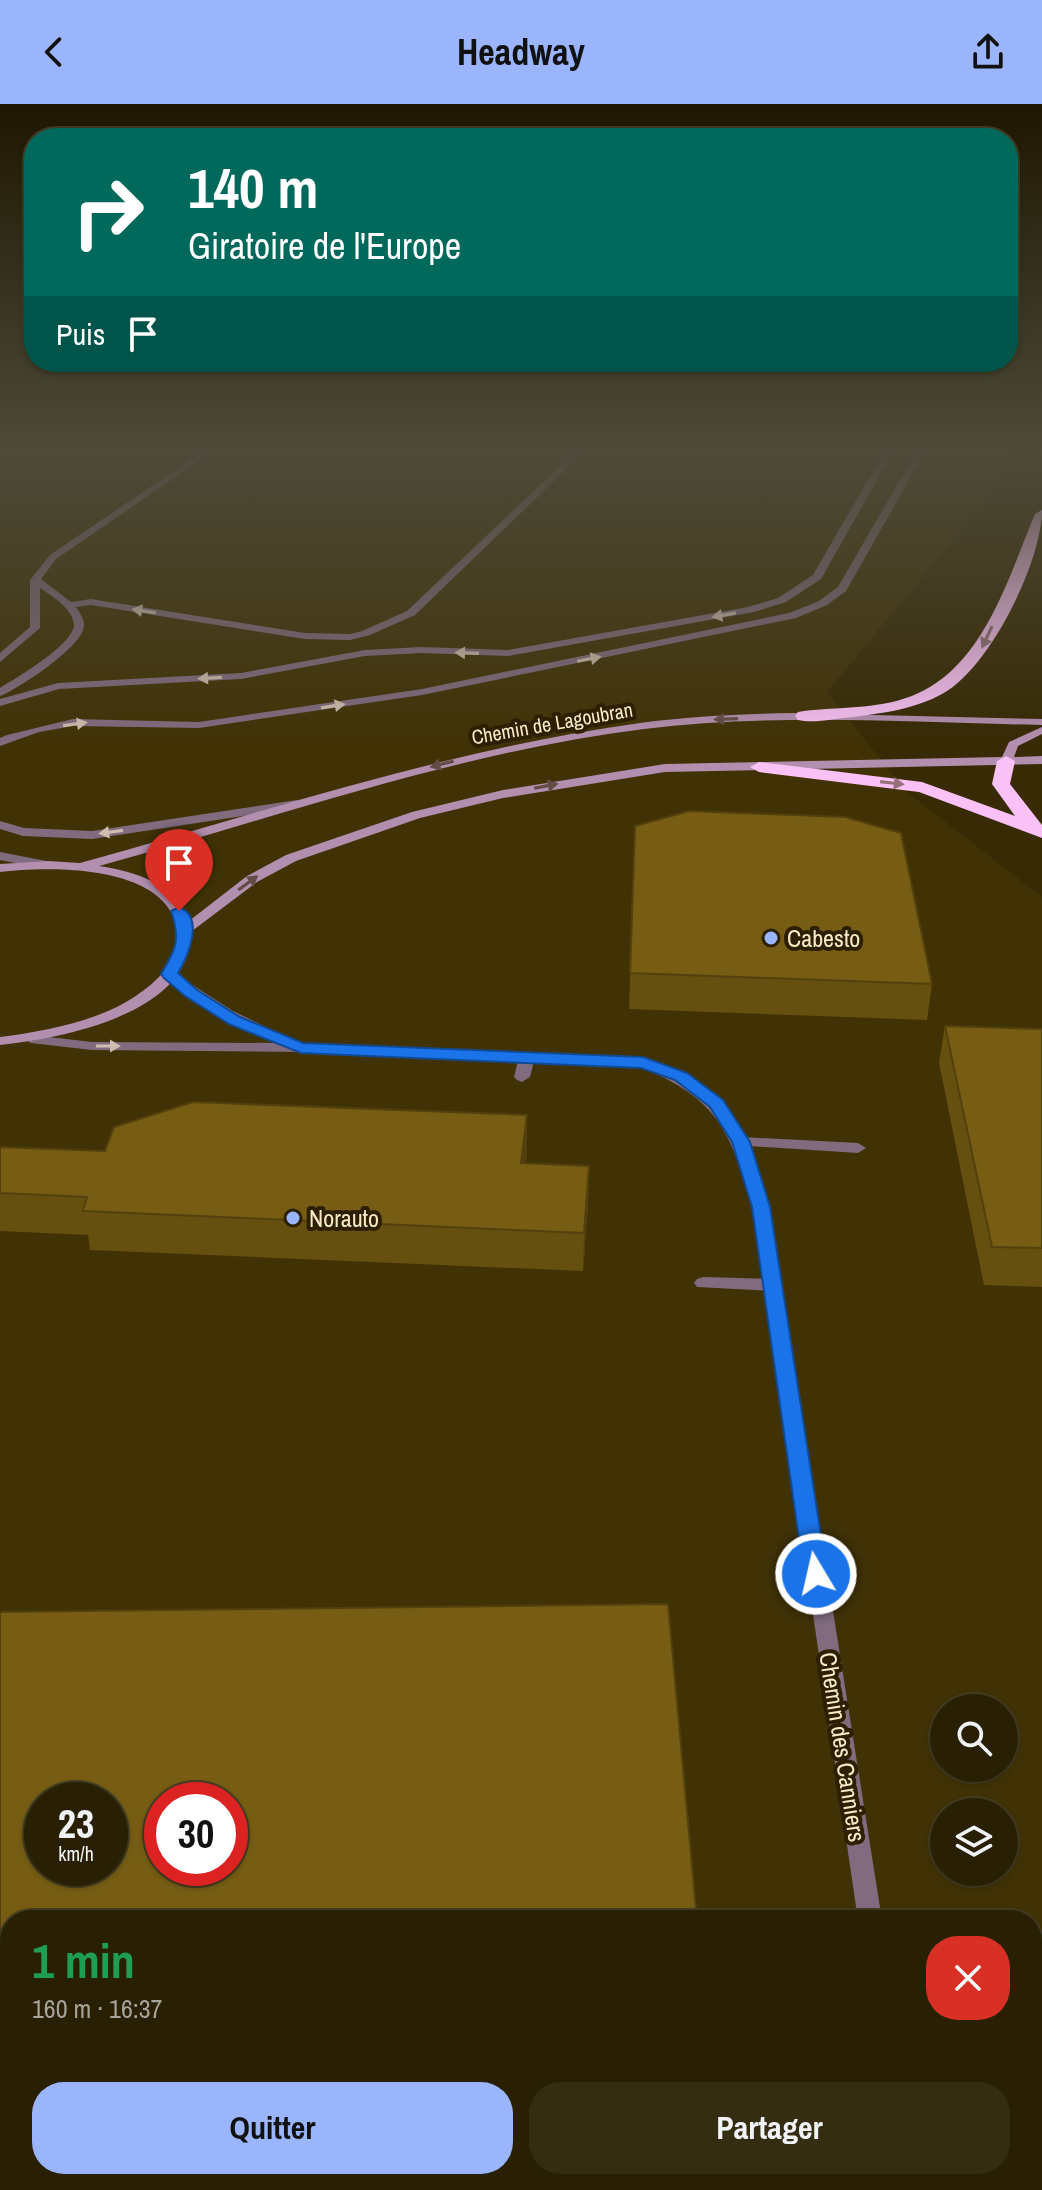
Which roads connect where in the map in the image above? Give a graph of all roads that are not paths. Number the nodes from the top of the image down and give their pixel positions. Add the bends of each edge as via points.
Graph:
1 (64, 549) edge
2 (478, 549) edge
3 (833, 549) edge
4 (865, 549) edge
5 (1026, 549) edge
6 (35, 580) junction
7 (69, 605) junction
8 (0, 659) edge
9 (0, 693) edge
10 (0, 703) edge
11 (804, 716) junction
12 (1042, 722) edge
13 (1042, 730) edge
14 (0, 742) edge
15 (1042, 760) edge
16 (1006, 761) junction
17 (759, 767) junction
18 (298, 803) junction
19 (0, 825) edge
20 (1038, 830) edge
21 (0, 856) edge
22 (41, 864) junction
23 (84, 866) junction
24 (0, 868) edge
25 (185, 930) junction
26 (169, 974) junction
27 (31, 1039) junction
28 (0, 1041) edge
29 (301, 1048) junction
30 (527, 1057) junction
31 (522, 1077) dead end
32 (741, 1142) junction
33 (858, 1148) dead end
34 (703, 1283) dead end
35 (773, 1285) junction
36 (868, 1910) edge

1 - 6 street
2 -> 7 street via 411,613 366,633 305,636 91,602
3 -> 10 street via 817,577 782,600 750,610 508,653 365,653 241,676 58,686
14 -> 4 street via 25,731 96,721 199,725 408,694 792,616 842,589
5 -> 11 highway via 983,647 958,675 917,700
6 - 7 street
6 - 8 street via 35,628
7 - 9 street via 80,630 67,647
11 - 12 main road, Chemin de Lagoubran
11 -> 18 main road, Chemin de Lagoubran via 708,720 576,736 500,750
13 - 16 main road via 1013,744
15 - 16 main road
16 - 17 main road
16 - 20 highway via 1001,784
17 -> 20 highway via 922,787
25 -> 17 main road via 252,879 291,858 416,815 503,794 665,768
18 -> 19 street via 92,835 23,832
18 - 23 main road, Chemin de Lagoubran
21 - 22 street
22 - 23 main road
22 - 24 main road
23 - 25 main road via 143,882 164,895 179,911
25 - 26 main road via 182,952
26 - 27 main road via 136,1002 88,1025
26 - 29 street, Chemin des Canniers via 234,1020
27 - 28 main road
27 -> 29 street, Chemin des Canniers via 92,1046
29 - 30 street, Chemin des Canniers
30 - 31 street
30 - 32 street, Chemin des Canniers via 643,1063 681,1076 717,1104
32 - 33 street
32 - 35 street, Chemin des Canniers via 761,1207
34 - 35 street
35 - 36 street, Chemin des Canniers

